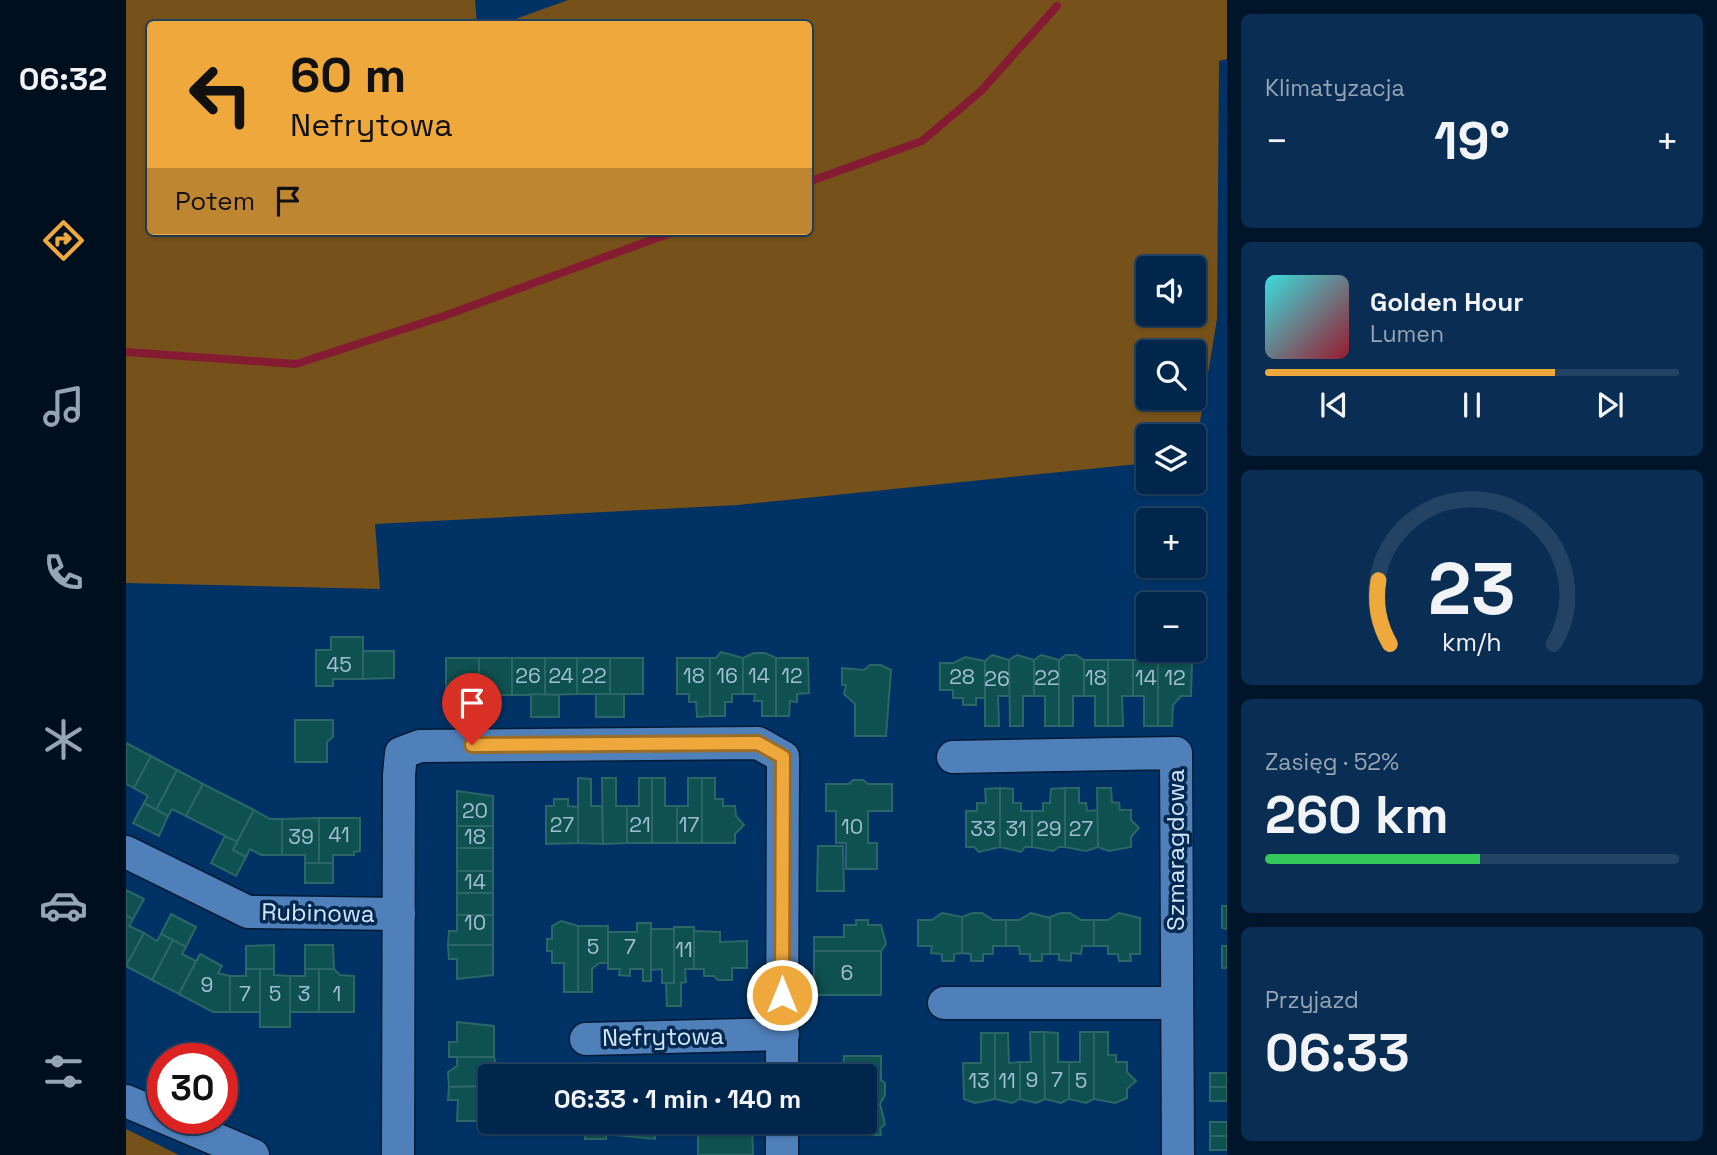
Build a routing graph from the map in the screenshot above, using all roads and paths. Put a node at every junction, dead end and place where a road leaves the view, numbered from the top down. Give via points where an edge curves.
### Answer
1 (953, 757) dead end
2 (126, 852) edge
3 (399, 914) junction
4 (944, 1003) dead end
5 (1176, 1003) junction
6 (783, 1034) junction
7 (586, 1039) dead end
8 (782, 1064) edge
9 (126, 1101) edge
10 (782, 1134) edge
11 (253, 1155) edge
12 (398, 1155) edge
13 (782, 1155) edge
14 (1178, 1155) edge

1 - 5 street, Szmaragdowa via 1176,753
2 - 3 street, Rubinowa via 248,912
3 - 6 street, Rubinowa via 401,753 420,746 758,743 783,757
3 - 12 street, Rubinowa
4 - 5 street
5 - 14 street, Szmaragdowa
6 - 7 street, Nefrytowa
6 - 8 street
9 - 11 street
10 - 13 street

